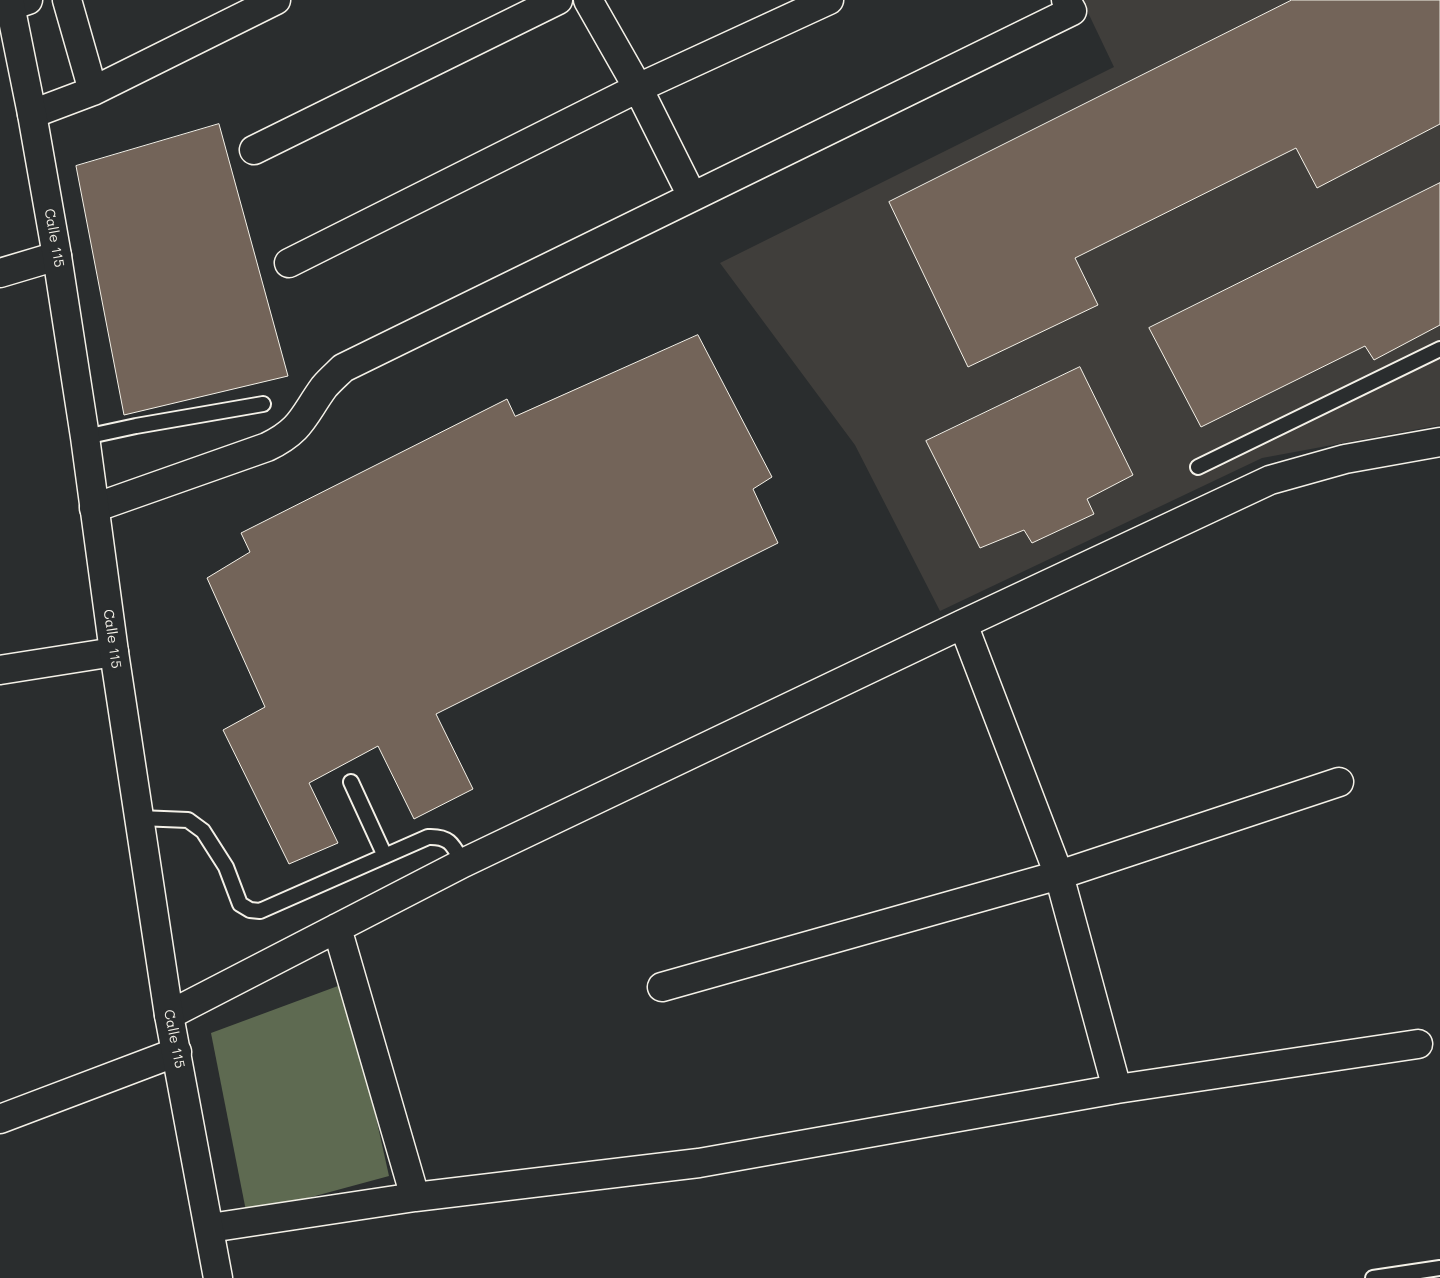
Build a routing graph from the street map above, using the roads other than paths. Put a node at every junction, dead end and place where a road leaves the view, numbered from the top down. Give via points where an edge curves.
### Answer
1 (66, 0) edge
2 (276, 0) edge
3 (558, 0) edge
4 (588, 0) edge
5 (829, 0) edge
6 (1066, 0) edge
7 (16, 2) edge
8 (638, 88) junction
9 (93, 91) junction
10 (32, 114) junction
11 (254, 150) dead end
12 (692, 196) junction
13 (57, 256) junction
14 (288, 263) dead end
15 (0, 273) edge
16 (1440, 349) edge
17 (263, 404) dead end
18 (85, 437) junction
19 (1440, 442) edge
20 (1198, 467) dead end
21 (94, 508) junction
22 (963, 624) junction
23 (114, 652) junction
24 (0, 670) edge
25 (350, 782) dead end
26 (1339, 782) dead end
27 (139, 818) junction
28 (385, 856) junction
29 (463, 863) junction
30 (1059, 875) junction
31 (337, 928) junction
32 (662, 987) dead end
33 (170, 1015) junction
34 (1418, 1044) dead end
35 (177, 1052) junction
36 (1117, 1089) junction
37 (0, 1119) edge
38 (415, 1197) junction
39 (210, 1228) junction
40 (1440, 1268) edge
41 (218, 1278) edge
42 (1373, 1278) edge

1 - 9 street
2 - 9 street
3 - 11 street
4 - 8 street
5 - 8 street
6 - 12 street via 1072,11
7 - 10 street, Calle 115
8 - 12 street
8 - 14 street
9 - 10 street
10 - 13 street, Calle 115
12 - 21 street via 343,368 325,386 297,428 284,439
13 - 15 street
13 - 18 street, Calle 115
16 - 20 lane
17 - 18 lane
18 - 21 street, Calle 115
19 - 22 street via 1345,459 1270,480
21 - 23 street, Calle 115
22 - 29 street
22 - 30 street
23 - 24 street
23 - 27 street, Calle 115
25 - 28 lane
26 - 30 street
27 - 28 lane via 188,820 203,831 226,867 240,904 250,910 260,911
27 - 33 street, Calle 115
28 - 29 lane via 428,837 440,836 452,843
29 - 31 street
30 - 32 street
30 - 36 street
31 - 33 street
31 - 38 street
33 - 35 street, Calle 115
34 - 36 street
35 - 37 street
35 - 39 street, Calle 115
36 - 38 street via 699,1163
38 - 39 street
39 - 41 street, Calle 115
40 - 42 lane

